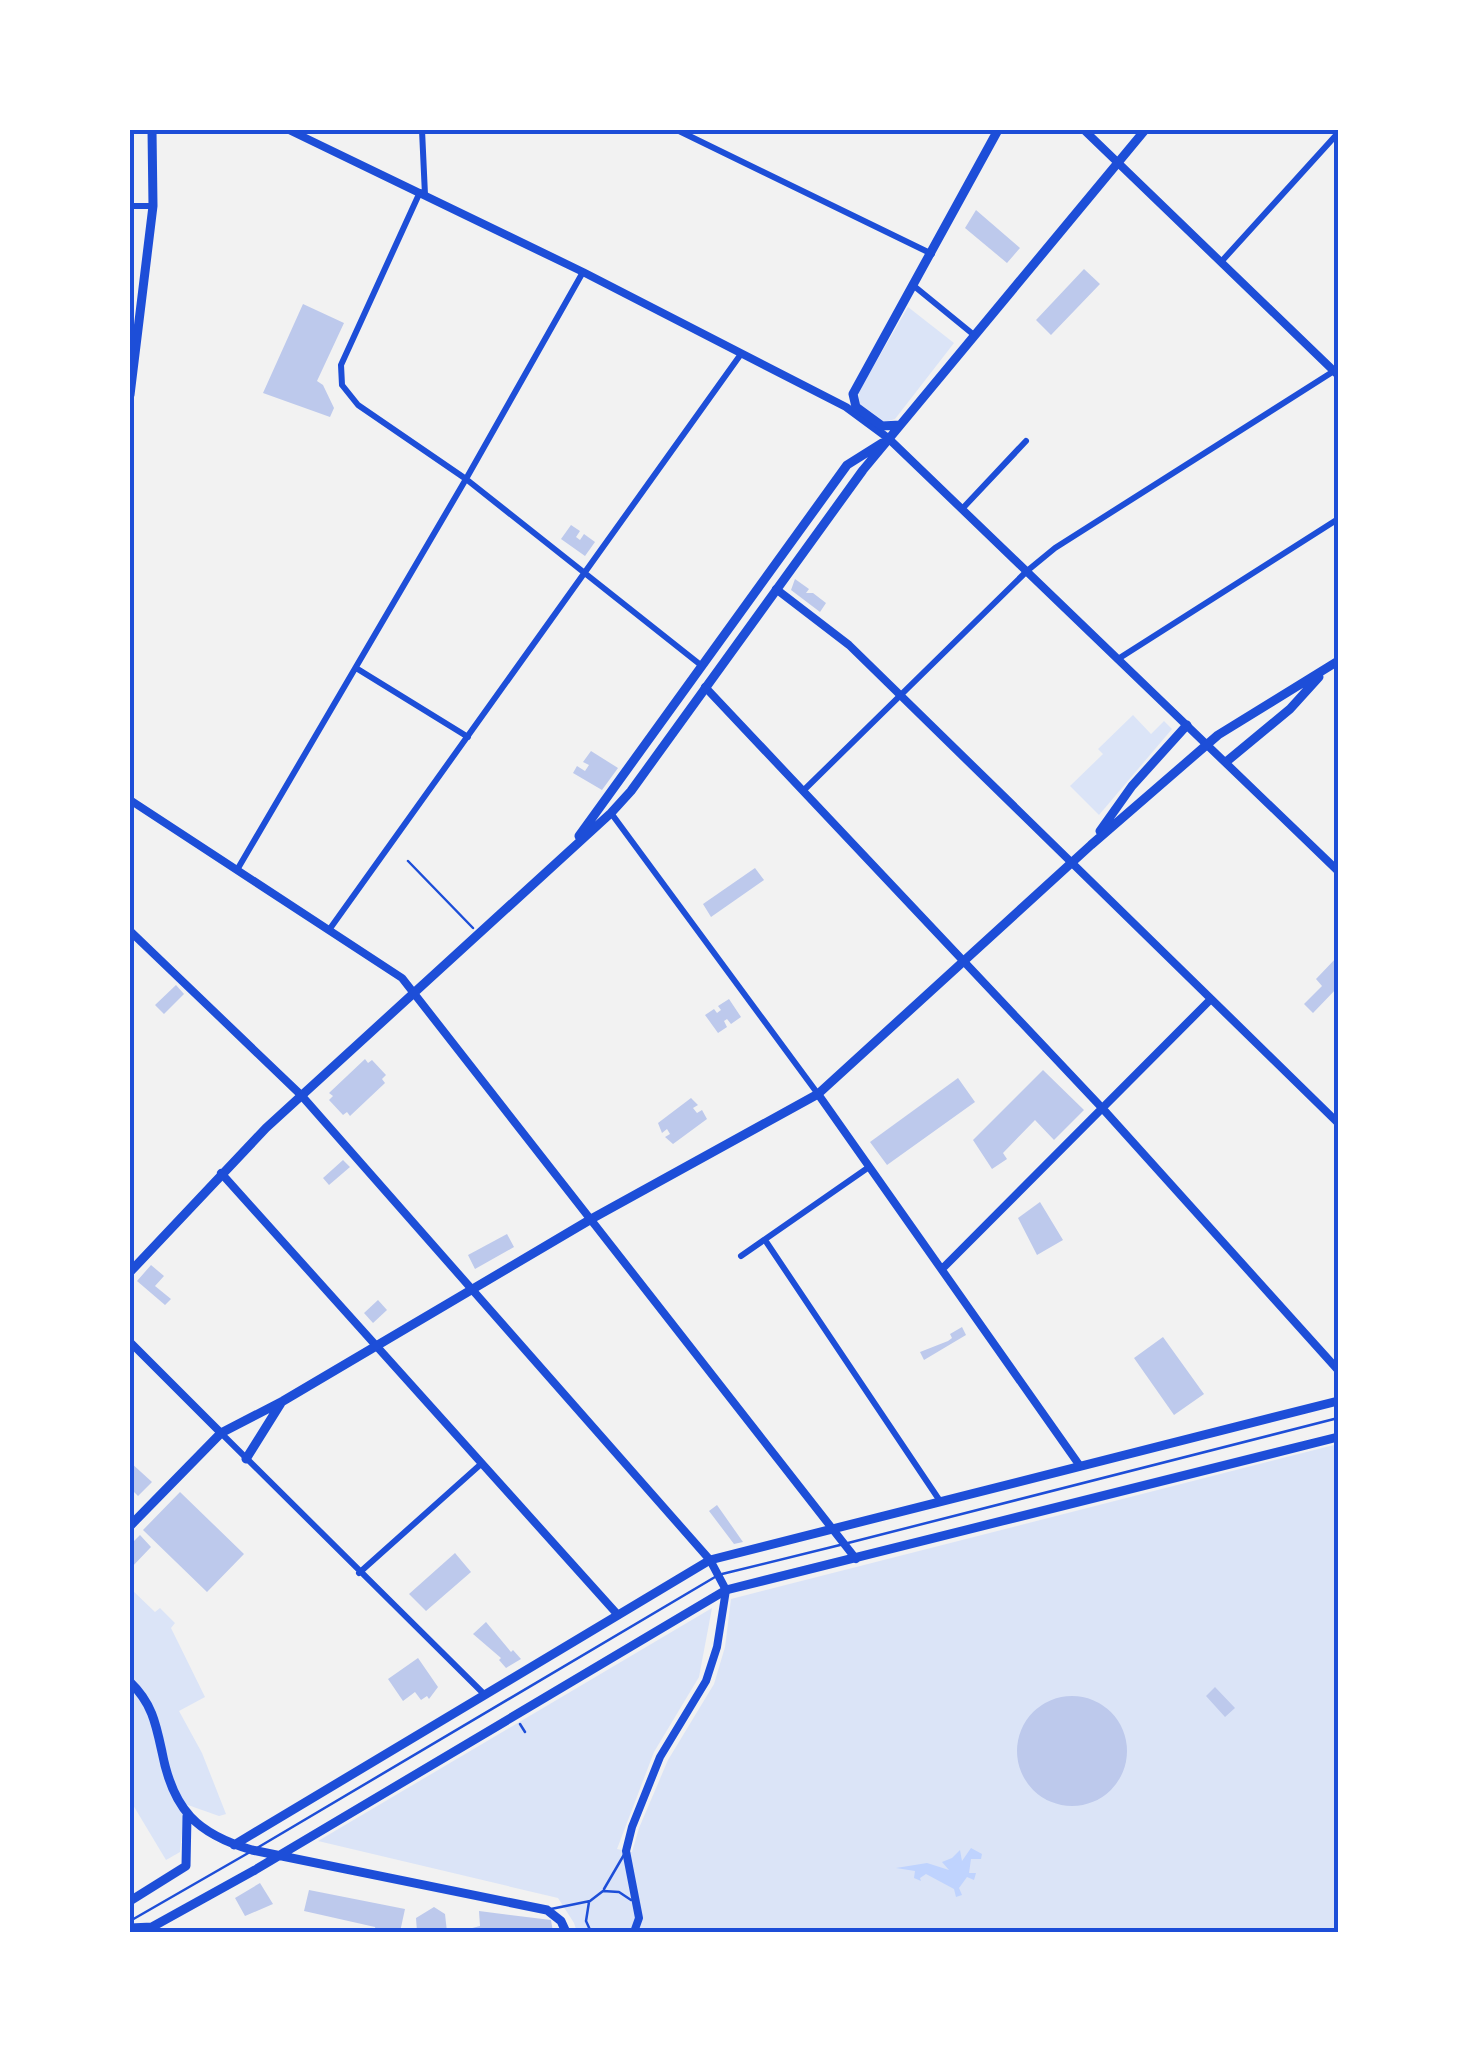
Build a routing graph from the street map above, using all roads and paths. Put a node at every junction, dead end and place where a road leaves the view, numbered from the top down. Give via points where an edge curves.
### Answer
1 (152, 130) edge
2 (422, 130) edge
3 (677, 130) edge
4 (998, 130) edge
5 (1084, 130) edge
6 (1144, 130) edge
7 (292, 131) edge
8 (1338, 133) edge
9 (1118, 161) junction
10 (420, 192) junction
11 (130, 206) edge
12 (152, 206) junction
13 (932, 254) junction
14 (1222, 262) junction
15 (583, 272) junction
16 (914, 286) junction
17 (974, 334) junction
18 (741, 354) junction
19 (1337, 371) edge
20 (853, 394) junction
21 (130, 395) edge
22 (846, 406) junction
23 (900, 425) junction
24 (888, 438) junction
25 (1026, 440) dead end
26 (466, 478) junction
27 (962, 509) junction
28 (1338, 519) edge
29 (1026, 571) junction
30 (586, 574) junction
31 (776, 589) junction
32 (1118, 659) junction
33 (1338, 661) edge
34 (702, 666) junction
35 (1328, 667) junction
36 (356, 668) junction
37 (706, 687) junction
38 (900, 694) junction
39 (1190, 728) junction
40 (468, 737) junction
41 (1224, 760) junction
42 (804, 790) junction
43 (130, 800) edge
44 (611, 813) junction
45 (1091, 844) junction
46 (567, 852) junction
47 (408, 861) dead end
48 (1071, 862) junction
49 (1336, 865) edge
50 (237, 870) junction
51 (329, 930) junction
52 (130, 931) edge
53 (479, 934) junction
54 (964, 960) junction
55 (415, 992) junction
56 (1212, 999) junction
57 (818, 1094) junction
58 (302, 1095) junction
59 (1103, 1108) junction
60 (1338, 1123) edge
61 (870, 1168) junction
62 (220, 1173) junction
63 (593, 1218) junction
64 (764, 1240) junction
65 (741, 1256) dead end
66 (942, 1270) junction
67 (130, 1272) edge
68 (473, 1290) junction
69 (130, 1342) edge
70 (375, 1345) junction
71 (1338, 1370) edge
72 (282, 1401) junction
73 (1338, 1401) edge
74 (1338, 1418) edge
75 (221, 1433) junction
76 (1338, 1436) edge
77 (246, 1459) junction
78 (481, 1464) junction
79 (1080, 1466) junction
80 (940, 1501) junction
81 (130, 1526) edge
82 (832, 1528) junction
83 (844, 1544) junction
84 (856, 1559) junction
85 (710, 1560) junction
86 (360, 1573) junction
87 (719, 1575) junction
88 (726, 1590) junction
89 (618, 1616) junction
90 (130, 1682) edge
91 (484, 1694) junction
92 (187, 1815) junction
93 (303, 1840) junction
94 (234, 1845) junction
95 (252, 1850) junction
96 (626, 1851) junction
97 (280, 1855) junction
98 (323, 1863) junction
99 (603, 1891) junction
100 (130, 1901) edge
101 (590, 1901) junction
102 (637, 1909) junction
103 (546, 1910) junction
104 (130, 1925) edge
105 (566, 1932) edge
106 (591, 1932) edge
107 (634, 1932) edge

1 - 12 main road
2 - 10 street
3 - 13 street
4 - 13 main road
5 - 9 street
6 - 9 main road
7 - 10 street
8 - 14 street
9 - 14 street
9 - 17 main road
10 - 15 street
10 - 26 street via 341,364 342,385 358,405
11 - 12 street
12 - 21 main road
13 - 16 main road
14 - 19 street
15 - 18 street
15 - 26 street
16 - 17 street
16 - 20 main road
17 - 23 main road
18 - 22 street
18 - 30 street
19 - 29 street
20 - 22 street
20 - 23 main road via 856,407 882,426
22 - 24 street
23 - 24 main road
24 - 27 street
24 - 31 main road
24 - 34 main road via 847,465
25 - 27 street
26 - 30 street
26 - 36 street
27 - 29 street
28 - 32 street
29 - 32 street
29 - 38 street
30 - 34 street
30 - 40 street
31 - 37 main road
31 - 38 street via 849,644
32 - 39 street
33 - 35 main road
34 - 46 main road
35 - 41 main road via 1290,709
35 - 45 main road via 1218,735
36 - 40 street
36 - 50 street
37 - 42 street
37 - 44 main road
38 - 42 street
38 - 48 street
39 - 41 street
39 - 45 main road via 1132,786
40 - 51 street
41 - 49 street
42 - 54 street
43 - 50 street
44 - 46 main road
44 - 57 street
45 - 48 main road
46 - 53 main road
47 - 53 path
48 - 54 main road
48 - 56 street
50 - 51 street
51 - 55 street
52 - 58 street
53 - 55 main road
54 - 57 main road
54 - 59 street
55 - 58 main road
55 - 63 street
56 - 59 street
56 - 60 street
57 - 61 street
57 - 63 main road
58 - 62 main road
58 - 68 street
59 - 66 street
59 - 71 street
61 - 64 street
61 - 66 street
62 - 67 main road
62 - 70 street
63 - 68 main road
63 - 82 street
64 - 65 street
64 - 80 street
66 - 79 street
68 - 70 main road
68 - 85 street
69 - 75 street
70 - 72 main road
70 - 78 street
72 - 75 main road
72 - 77 main road
73 - 79 main road
74 - 83 lane
75 - 77 street
75 - 81 main road
76 - 84 main road
77 - 86 street
78 - 86 street
78 - 89 street
79 - 80 main road
80 - 82 main road
82 - 83 street
82 - 85 main road
83 - 84 street
83 - 87 lane
84 - 88 main road
85 - 87 street
85 - 89 main road
86 - 91 street
87 - 88 street
87 - 95 lane
88 - 93 main road
88 - 96 street via 706,1681 660,1756
89 - 91 main road
90 - 92 main road via 154,1714 164,1764
91 - 94 main road
92 - 94 main road
92 - 100 main road via 186,1866
93 - 97 main road
93 - 98 main road
94 - 95 main road
95 - 97 main road
95 - 104 lane
96 - 99 lane
96 - 102 street
97 - 98 main road
97 - 104 main road via 152,1927
98 - 103 main road
99 - 101 lane
99 - 102 lane via 627,1896
101 - 103 lane
101 - 106 lane
102 - 107 street
103 - 105 main road

